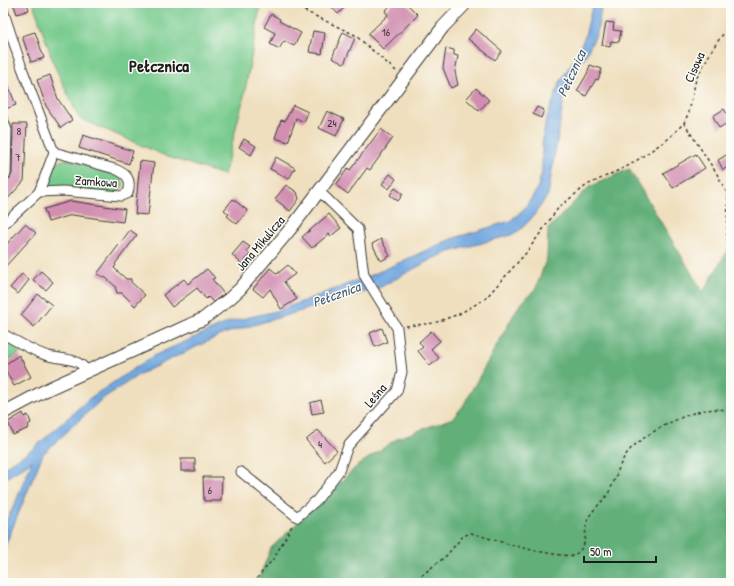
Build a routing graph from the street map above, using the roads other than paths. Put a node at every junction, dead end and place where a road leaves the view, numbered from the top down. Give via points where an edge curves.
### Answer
1 (466, 3) edge
2 (3, 10) edge
3 (3, 119) edge
4 (54, 152) junction
5 (3, 176) edge
6 (38, 192) junction
7 (320, 192) junction
8 (3, 225) edge
9 (3, 334) edge
10 (87, 371) junction
11 (3, 413) edge
12 (241, 472) dead end

1 - 7 street, Jana Mikulicza via 443,27
2 - 4 street via 24,75
3 - 5 street via 7,130 6,174
4 - 6 street
4 - 6 street, Zamkowa via 124,173 129,177 128,192 121,196 113,196 63,191
6 - 8 street
7 - 10 street, Jana Mikulicza via 240,289 216,310 203,319
7 - 12 street, Leśna via 358,229 364,275 396,328 402,372 397,391 348,446 339,470 317,500 297,517
9 - 10 street via 46,355 74,360 82,364
10 - 11 street, Jana Mikulicza

